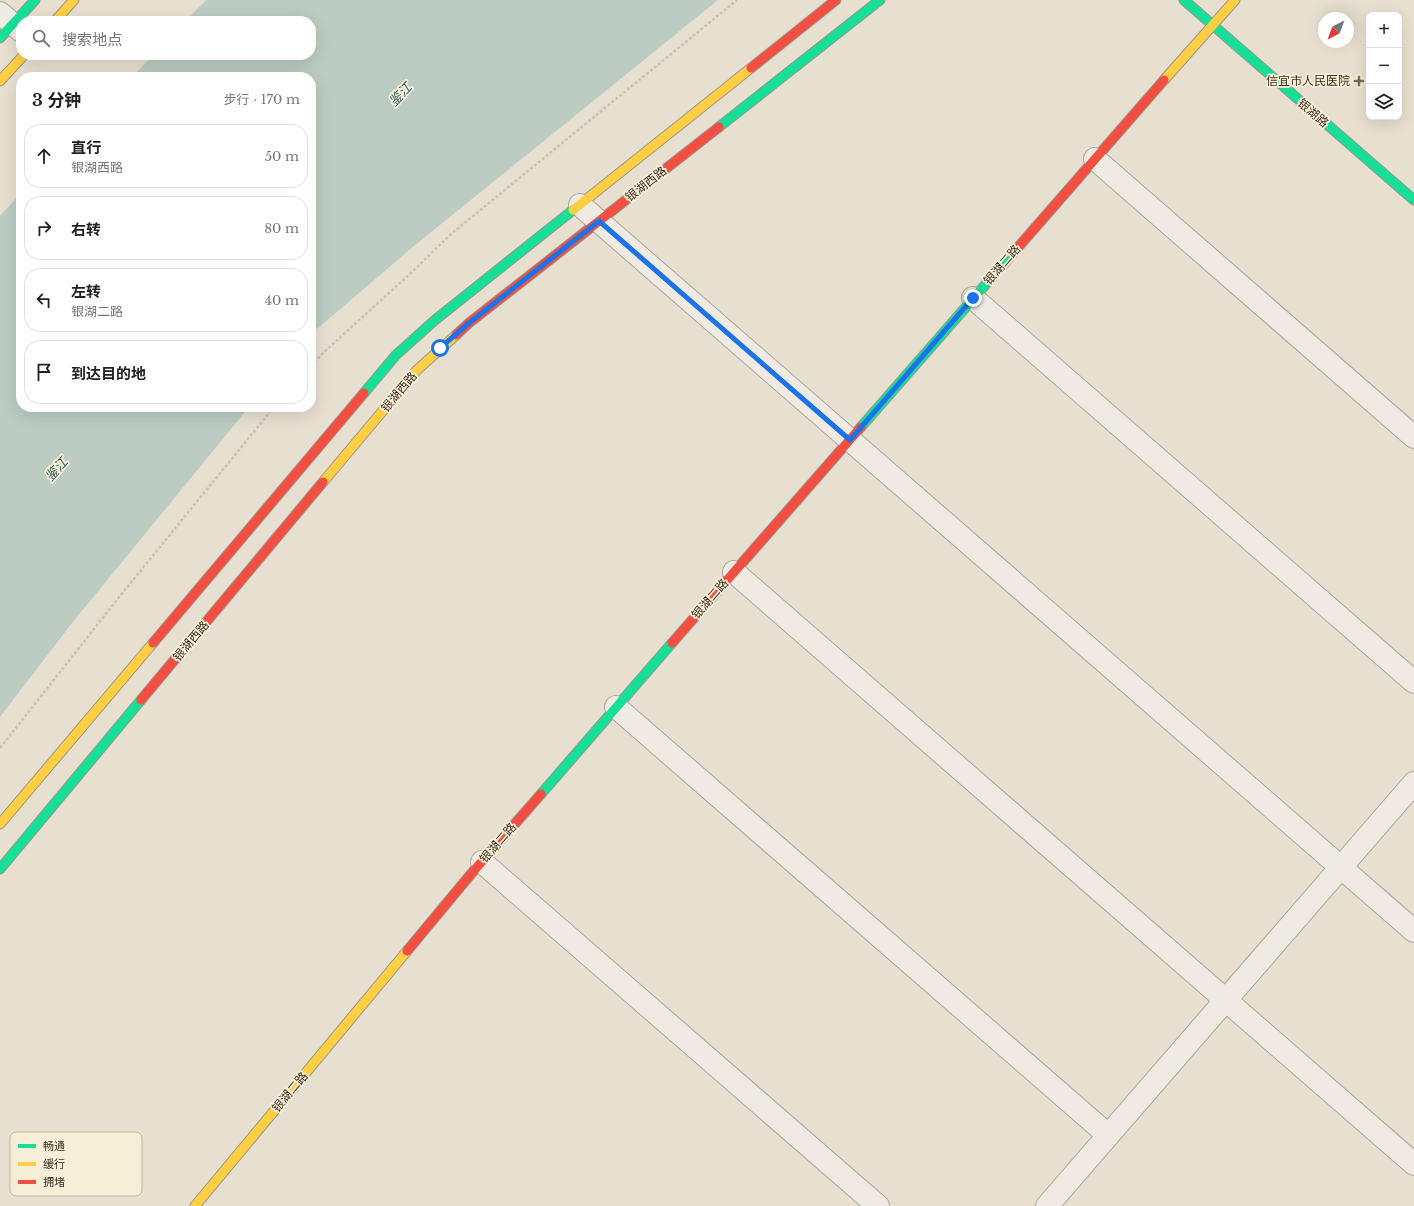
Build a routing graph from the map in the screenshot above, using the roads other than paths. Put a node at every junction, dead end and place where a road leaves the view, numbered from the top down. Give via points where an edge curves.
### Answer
1 (35, 0) edge
2 (74, 0) edge
3 (836, 0) edge
4 (880, 0) edge
5 (1184, 0) edge
6 (1235, 0) edge
7 (20, 16) edge
8 (60, 16) edge
9 (16, 20) edge
10 (1212, 25) junction
11 (9, 27) edge
12 (19, 60) edge
13 (0, 80) edge
14 (1094, 159) junction
15 (1414, 200) edge
16 (580, 205) junction
17 (599, 221) junction
18 (973, 298) junction
19 (1414, 437) edge
20 (850, 440) junction
21 (734, 572) junction
22 (1414, 682) edge
23 (616, 707) junction
24 (1414, 783) edge
25 (0, 824) edge
26 (482, 862) junction
27 (1341, 867) junction
28 (0, 869) edge
29 (1414, 930) edge
30 (1226, 1000) junction
31 (1108, 1135) junction
32 (1414, 1164) edge
33 (195, 1206) edge
34 (878, 1206) edge
35 (1047, 1206) edge

1 - 7 main road
2 - 8 main road
3 - 16 main road, 银湖西路
4 - 17 main road, 银湖西路
5 - 10 main road, 银湖路
6 - 10 main road, 银湖二路
9 - 11 main road
10 - 14 main road, 银湖二路
10 - 15 main road, 银湖路
12 - 13 main road
14 - 18 main road, 银湖二路
14 - 19 street
16 - 17 street
16 - 25 main road, 银湖西路 via 435,320 396,355
17 - 20 street
17 - 28 main road, 银湖西路 via 469,323 417,370
18 - 20 main road, 银湖二路
18 - 22 street
20 - 21 main road, 银湖二路
20 - 27 street
21 - 23 main road, 银湖二路
21 - 30 street
23 - 26 main road, 银湖二路
23 - 31 street
24 - 27 street
26 - 33 main road, 银湖二路
26 - 34 street
27 - 29 street
27 - 30 street
30 - 31 street
30 - 32 street
31 - 35 street

